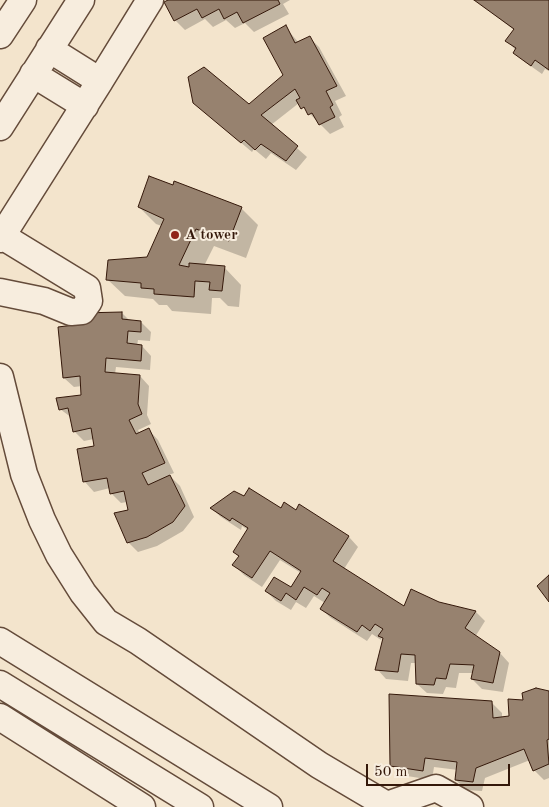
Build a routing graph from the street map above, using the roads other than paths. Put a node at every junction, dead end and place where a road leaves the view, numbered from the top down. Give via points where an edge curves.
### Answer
1 (23, 0) edge
2 (81, 0) edge
3 (150, 0) edge
4 (0, 35) edge
5 (49, 49) junction
6 (33, 74) junction
7 (100, 81) junction
8 (85, 106) junction
9 (0, 127) edge
10 (1, 238) edge
11 (0, 292) edge
12 (0, 377) edge
13 (0, 641) edge
14 (0, 684) edge
15 (0, 717) edge
16 (389, 806) edge
17 (142, 807) edge
18 (200, 807) edge
19 (269, 807) edge
20 (470, 807) edge

1 - 4 street
2 - 5 street
3 - 7 street
5 - 6 street
5 - 7 street
6 - 8 street
6 - 9 street
7 - 8 street
8 - 10 street
10 - 11 street via 87,288 88,301 82,311 70,312 44,301
12 - 16 street via 24,474 42,520 64,563 106,622 319,764
13 - 19 street
14 - 18 street
15 - 17 street
16 - 20 street via 436,788

